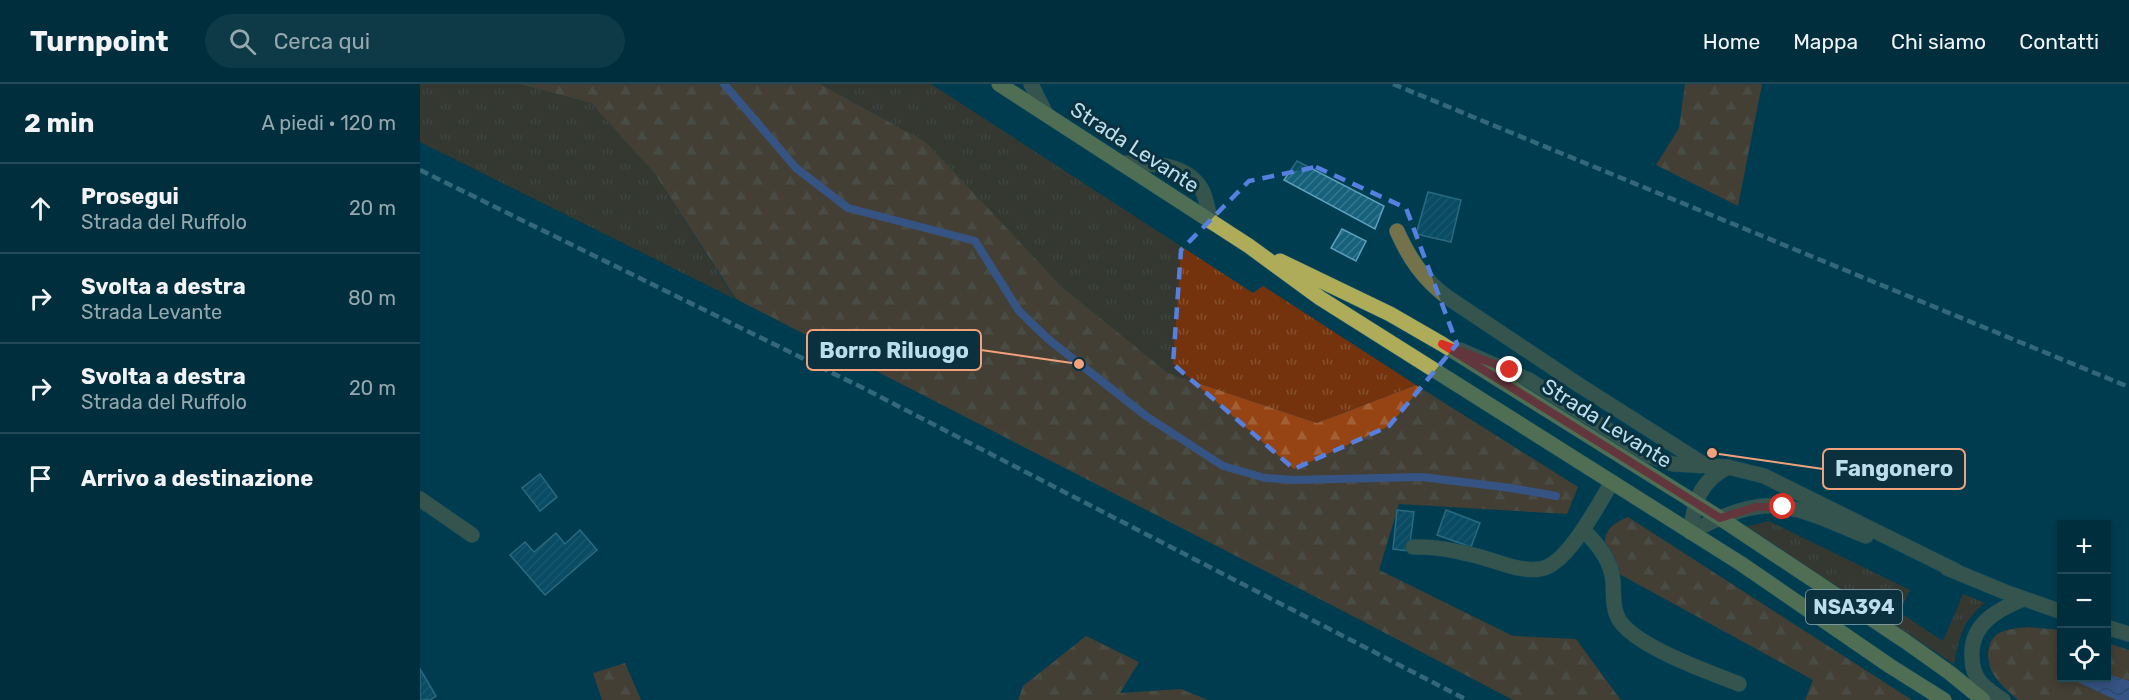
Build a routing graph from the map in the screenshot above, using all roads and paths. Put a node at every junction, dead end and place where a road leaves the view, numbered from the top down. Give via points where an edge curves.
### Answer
1 (999, 84) edge
2 (1031, 84) edge
3 (1046, 114) junction
4 (1120, 163) junction
5 (1211, 222) junction
6 (1397, 231) dead end
7 (1249, 246) junction
8 (1442, 344) junction
9 (1707, 466) junction
10 (1728, 467) junction
11 (1612, 482) junction
12 (420, 499) edge
13 (1695, 503) junction
14 (1720, 518) junction
15 (1583, 530) junction
16 (1690, 532) junction
17 (472, 535) dead end
18 (1413, 548) dead end
19 (1956, 571) junction
20 (2023, 599) junction
21 (2057, 611) edge
22 (2109, 628) edge
23 (2129, 634) edge
24 (1739, 684) dead end
25 (1944, 700) edge
26 (1983, 700) edge
27 (2003, 700) edge

1 - 3 main road, Strada Levante
2 - 3 street
3 - 4 main road, Strada Levante
4 - 5 main road, Strada Levante
4 - 5 street via 1162,165 1186,174 1203,190
5 - 7 main road, Strada Levante
6 - 9 street via 1415,266 1447,297
7 - 8 main road, Strada Levante
7 - 11 main road, Strada Levante via 1329,304
8 - 9 street via 1529,380 1650,456 1673,464
8 - 13 main road, Strada Levante
9 - 10 street
10 - 13 street via 1709,481
10 - 19 street via 1764,476
11 - 15 street
11 - 16 main road, Strada Levante
12 - 17 street
13 - 14 main road, Strada Levante
13 - 16 street
14 - 16 street
14 - 19 street via 1763,506 1796,510
14 - 26 main road, NSA394 via 1905,641
15 - 18 street via 1553,564 1537,570 1451,549
15 - 24 street via 1606,558 1615,610 1626,627 1680,660
16 - 25 main road, NSA394
19 - 20 street
20 - 21 street
20 - 27 street via 1997,611 1983,623 1972,650 1979,681
22 - 23 street

